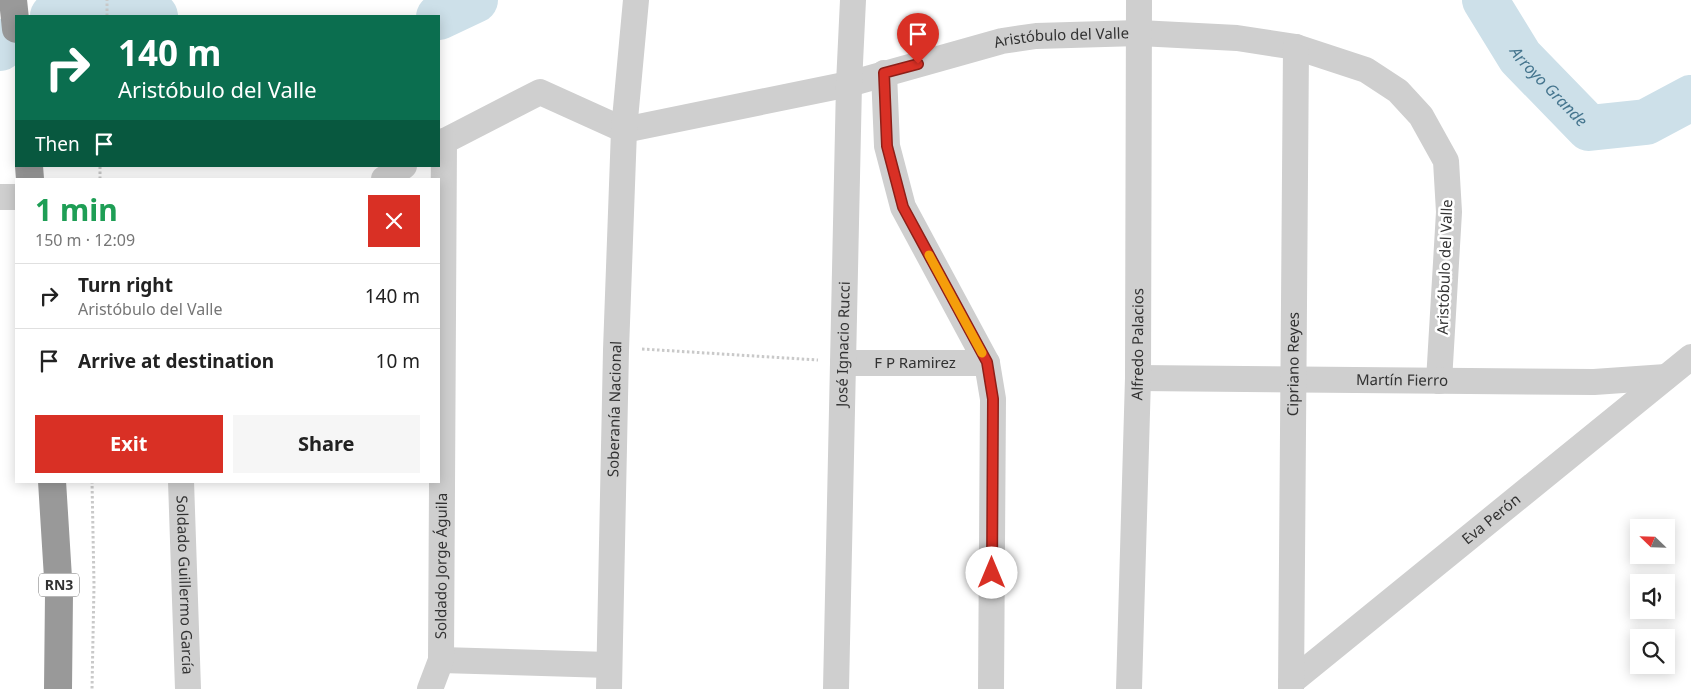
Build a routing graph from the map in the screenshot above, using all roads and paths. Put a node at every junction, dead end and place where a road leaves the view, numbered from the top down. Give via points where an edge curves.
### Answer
1 (14, 0) edge
2 (107, 0) edge
3 (636, 0) edge
4 (853, 0) edge
5 (1139, 0) edge
6 (15, 15) edge
7 (107, 15) edge
8 (1139, 33) junction
9 (1296, 47) junction
10 (884, 73) junction
11 (849, 84) junction
12 (624, 130) junction
13 (441, 143) edge
14 (402, 167) edge
15 (386, 178) edge
16 (0, 197) edge
17 (15, 197) edge
18 (616, 350) junction
19 (1691, 357) edge
20 (987, 362) junction
21 (843, 363) junction
22 (1666, 377) junction
23 (1138, 378) junction
24 (1294, 380) junction
25 (1439, 381) junction
26 (52, 483) edge
27 (92, 483) edge
28 (181, 483) edge
29 (441, 660) junction
30 (609, 677) edge
31 (1291, 685) edge
32 (58, 689) edge
33 (92, 689) edge
34 (188, 689) edge
35 (430, 689) edge
36 (836, 689) edge
37 (991, 689) edge
38 (1129, 689) edge

1 - 6 highway
2 - 7 path
3 - 12 street, Soberanía Nacional
4 - 11 street, José Ignacio Rucci
5 - 8 street, Alfredo Palacios
8 - 9 street, Aristóbulo del Valle via 1237,38
8 - 10 street, Aristóbulo del Valle via 1036,36 1010,40
8 - 23 street, Alfredo Palacios
9 - 24 street, Cipriano Reyes
9 - 25 street, Aristóbulo del Valle via 1366,70 1398,91 1420,116 1446,161 1450,212
10 - 11 street, Aristóbulo del Valle
10 - 20 street via 887,146 903,207
11 - 12 street, Aristóbulo del Valle
11 - 21 street, José Ignacio Rucci
12 - 13 street via 540,92
12 - 18 street, Soberanía Nacional
13 - 29 street, Soldado Jorge Águila
14 - 15 street
16 - 17 street
18 - 21 path via 643,349
18 - 30 street, Soberanía Nacional
19 - 22 street, Eva Perón
20 - 21 street, F P Ramirez
20 - 37 street via 993,399
21 - 36 street, José Ignacio Rucci
22 - 25 street, Martín Fierro via 1594,382
22 - 31 street, Eva Perón
23 - 24 street, Martín Fierro
23 - 38 street, Alfredo Palacios
24 - 25 street, Martín Fierro
24 - 31 street, Cipriano Reyes
26 - 32 highway, RN3 via 59,594
27 - 33 path
28 - 34 street, Soldado Guillermo García
29 - 30 street
29 - 35 street, Soldado Jorge Águila

